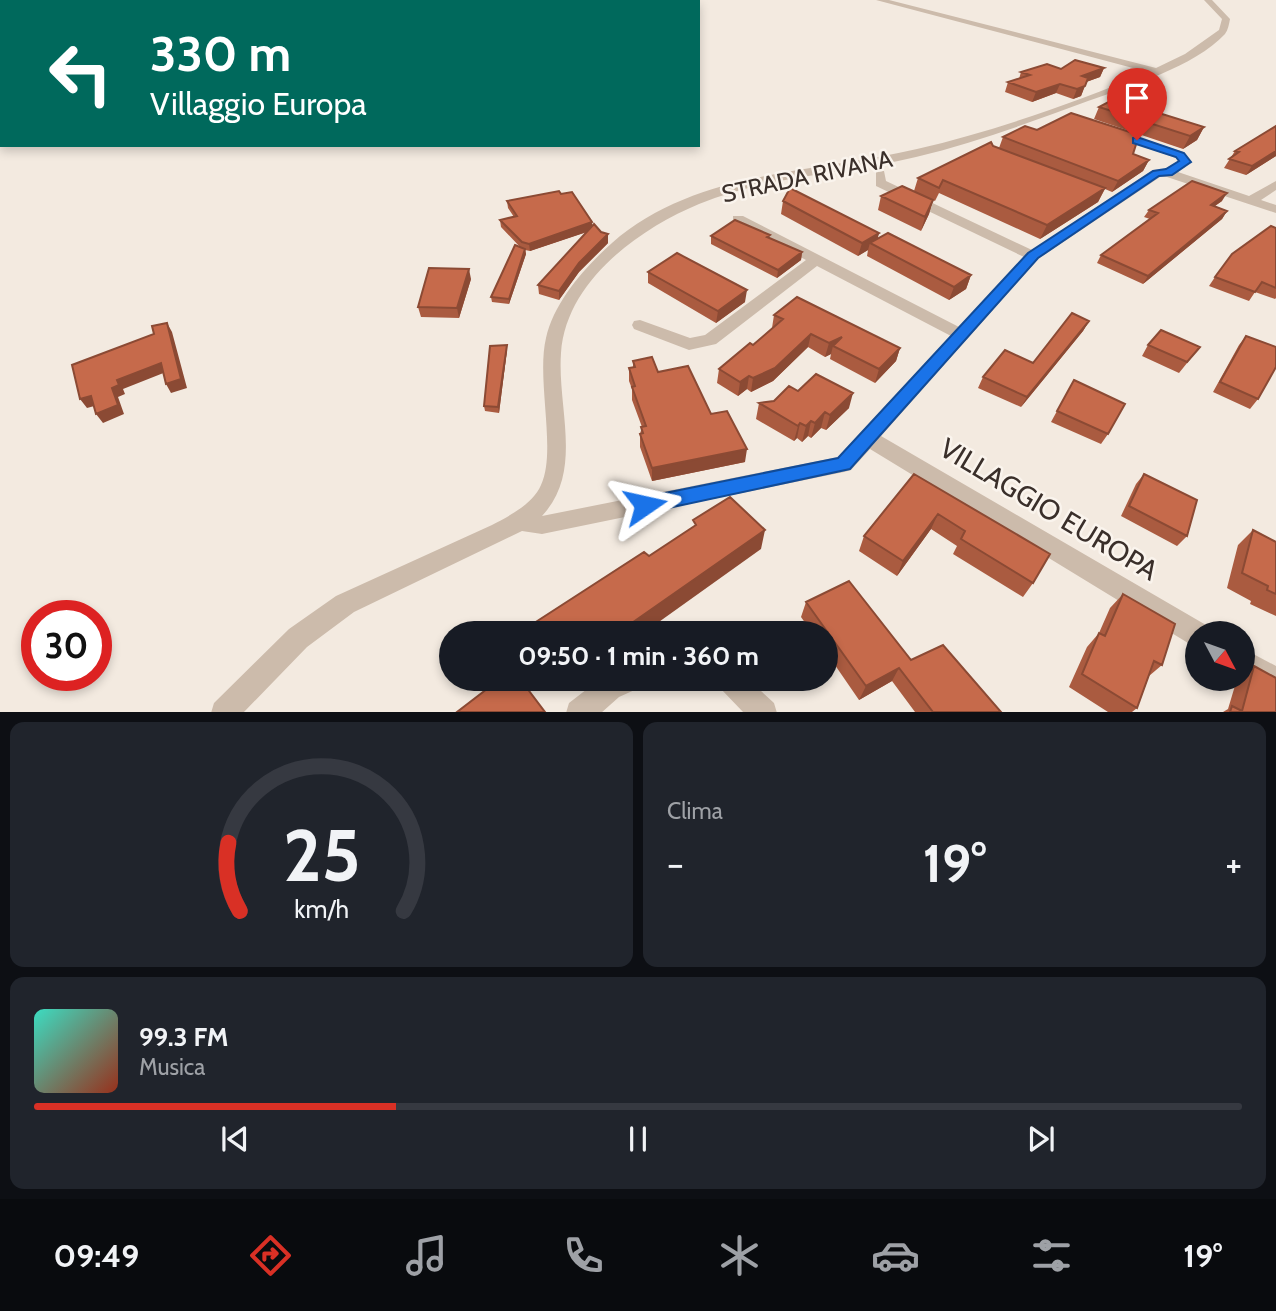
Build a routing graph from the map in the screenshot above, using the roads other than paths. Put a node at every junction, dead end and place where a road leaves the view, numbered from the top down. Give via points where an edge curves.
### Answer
1 (880, 0) edge
2 (1208, 0) edge
3 (1157, 71) junction
4 (1096, 127) edge
5 (1168, 173) junction
6 (880, 174) dead end
7 (1276, 185) edge
8 (1251, 201) junction
9 (1276, 209) edge
10 (738, 219) edge
11 (1033, 256) junction
12 (816, 260) junction
13 (640, 325) dead end
14 (962, 335) junction
15 (868, 438) junction
16 (519, 522) junction
17 (1185, 627) edge
18 (1255, 669) edge
19 (1276, 681) edge
20 (606, 691) edge
21 (742, 691) edge
22 (224, 712) edge
23 (579, 712) edge
24 (764, 712) edge

1 - 3 street
2 - 3 street, STRADA RIVANA via 1226,19 1223,31 1191,55
3 - 16 street, STRADA RIVANA via 961,141 914,154 776,178 699,200 632,234 593,271 561,319 552,349 555,471 545,498
4 - 5 street via 1180,155 1185,162
5 - 8 street
5 - 11 street via 1157,173 1110,198
6 - 11 street via 880,183
7 - 8 street
8 - 9 street
10 - 12 street
11 - 14 street
12 - 13 street via 710,340 689,344
12 - 14 street
14 - 15 street
15 - 16 street via 835,467 542,525
15 - 17 street, VILLAGGIO EUROPA
16 - 22 street, STRADA RIVANA via 320,620
18 - 19 street
20 - 23 street
21 - 24 street

